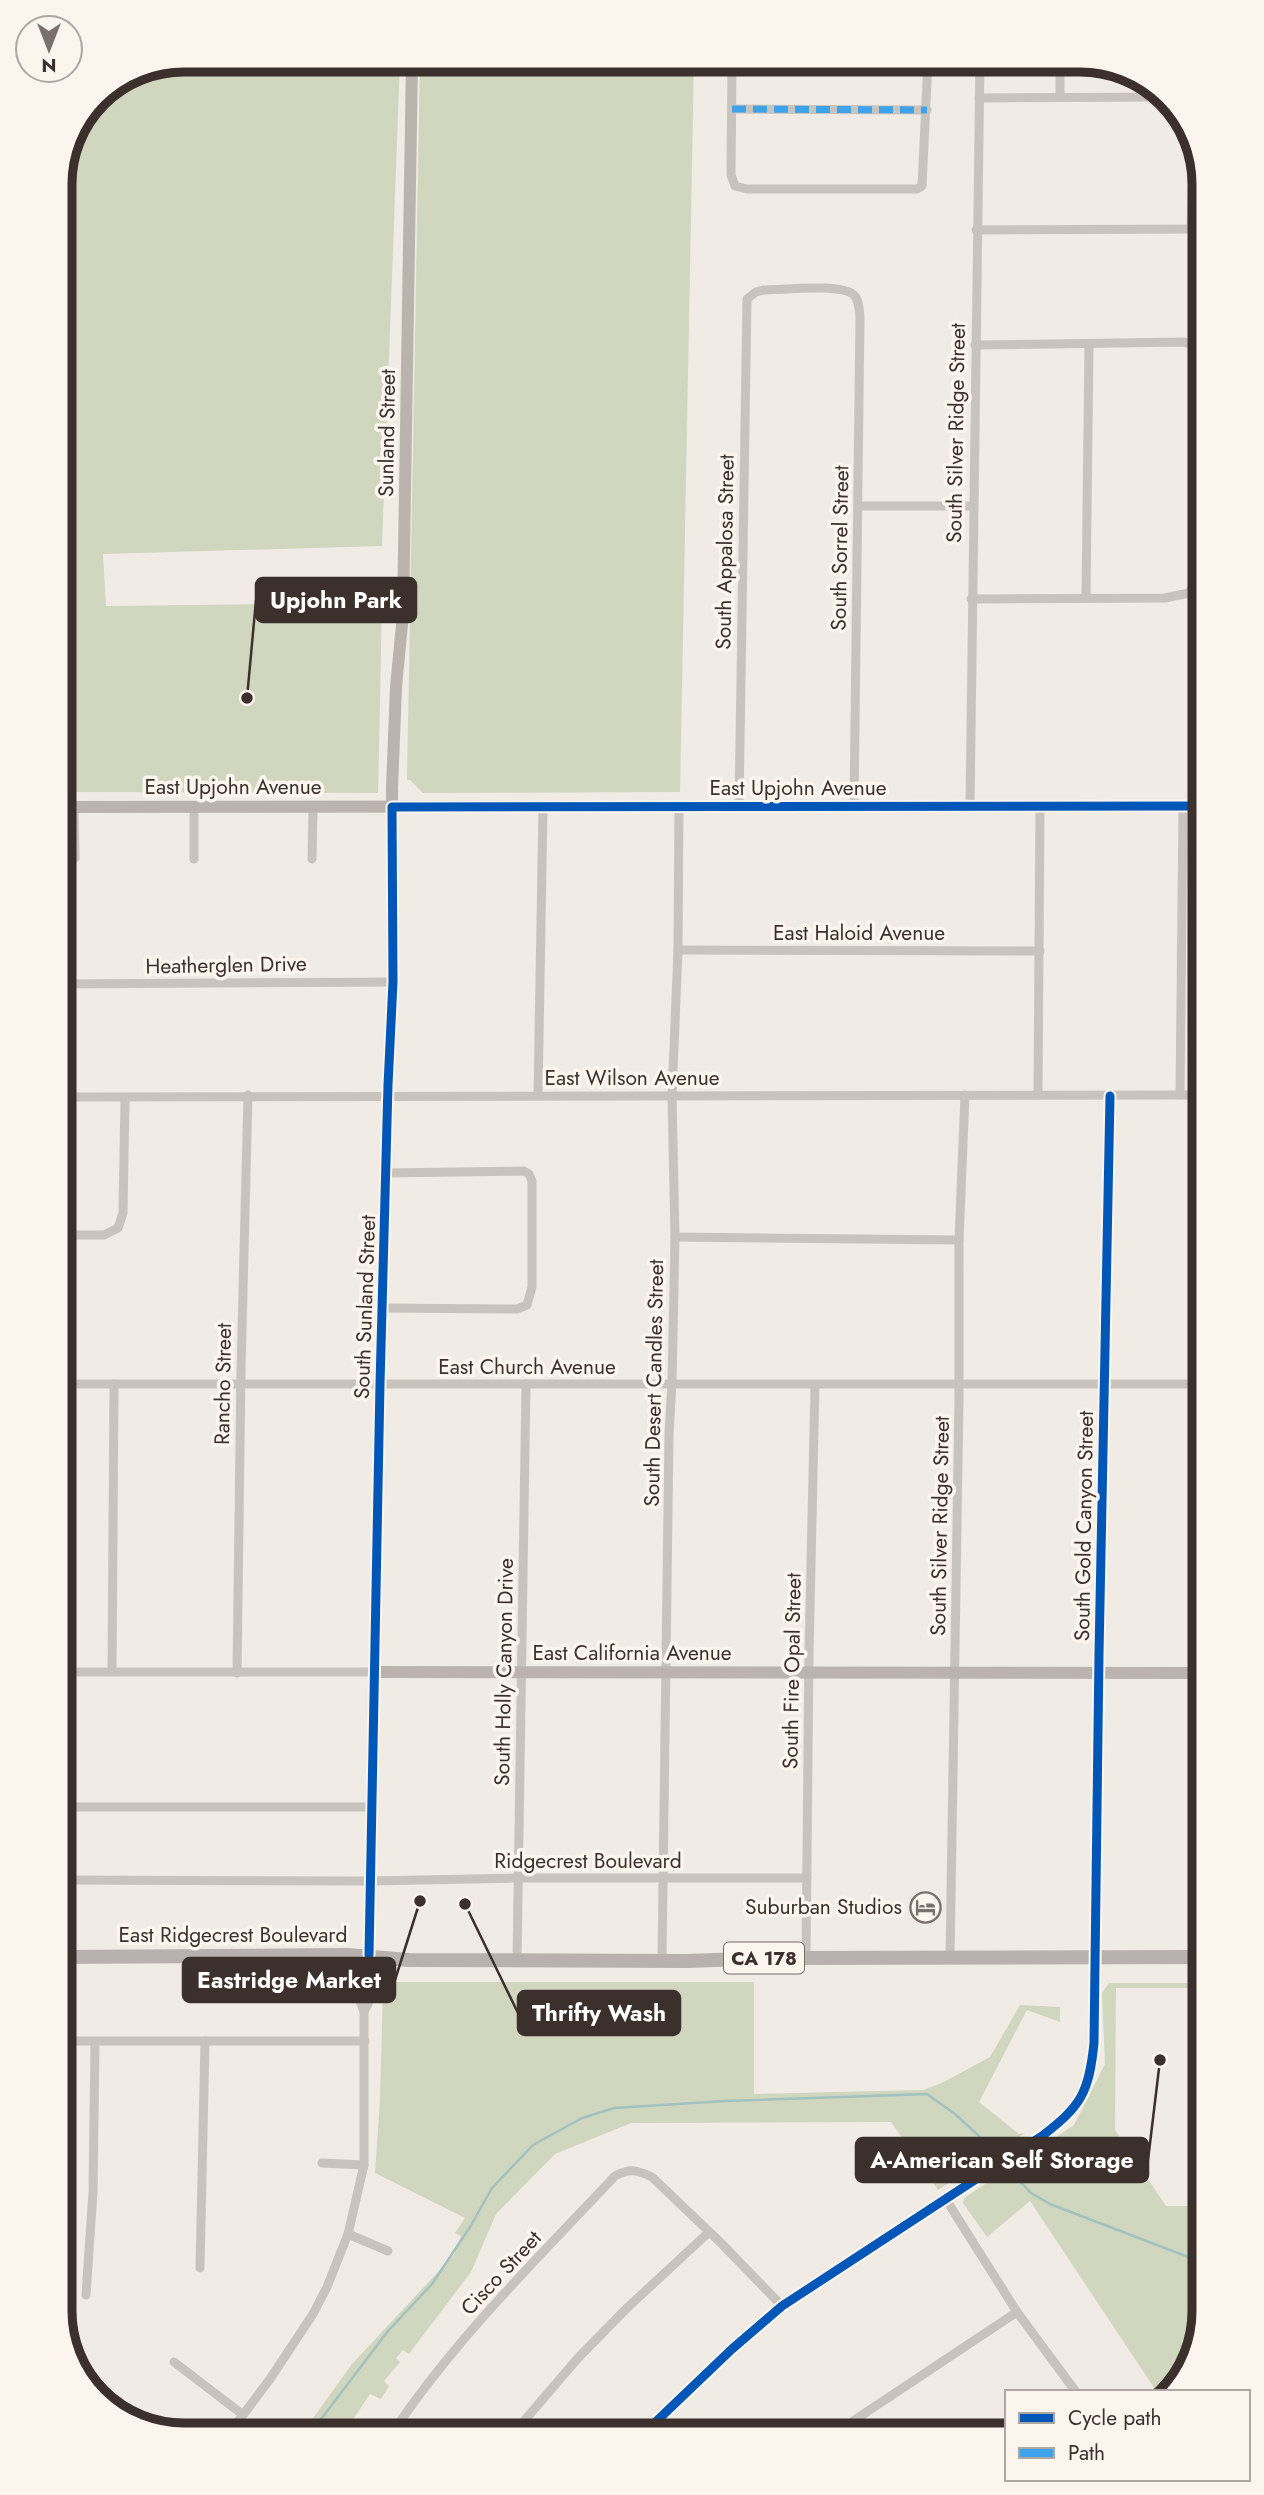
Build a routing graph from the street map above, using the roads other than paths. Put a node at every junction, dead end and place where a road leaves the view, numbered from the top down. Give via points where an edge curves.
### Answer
1 (412, 72) edge
2 (732, 72) edge
3 (928, 72) edge
4 (980, 72) edge
5 (1060, 72) edge
6 (1060, 97) junction
7 (1150, 97) edge
8 (979, 98) junction
9 (732, 109) junction
10 (927, 110) junction
11 (1192, 198) edge
12 (1191, 229) joint
13 (976, 230) junction
14 (747, 299) joint
15 (1089, 344) junction
16 (975, 345) junction
17 (1192, 345) edge
18 (859, 506) junction
19 (973, 506) junction
20 (1192, 588) edge
21 (1086, 598) junction
22 (971, 599) junction
23 (739, 805) junction
24 (194, 806) junction
25 (679, 806) junction
26 (854, 806) junction
27 (970, 806) junction
28 (1040, 806) junction
29 (1184, 806) junction
30 (1192, 806) edge
31 (74, 807) joint
32 (313, 807) junction
33 (392, 807) junction
34 (543, 808) junction
35 (75, 858) dead end
36 (194, 859) dead end
37 (312, 859) dead end
38 (678, 950) junction
39 (1040, 951) junction
40 (393, 982) junction
41 (72, 984) edge
42 (248, 1095) junction
43 (538, 1095) junction
44 (965, 1095) junction
45 (1038, 1095) junction
46 (1180, 1095) junction
47 (1192, 1095) edge
48 (388, 1096) junction
49 (672, 1096) junction
50 (1110, 1096) junction
51 (72, 1097) edge
52 (125, 1098) junction
53 (386, 1173) junction
54 (72, 1235) edge
55 (675, 1237) junction
56 (959, 1240) junction
57 (383, 1308) junction
58 (241, 1383) junction
59 (72, 1384) edge
60 (114, 1384) junction
61 (380, 1384) junction
62 (526, 1384) junction
63 (672, 1384) junction
64 (959, 1384) junction
65 (1104, 1384) junction
66 (1192, 1384) edge
67 (815, 1385) junction
68 (666, 1671) junction
69 (72, 1672) edge
70 (112, 1672) junction
71 (374, 1672) junction
72 (522, 1672) junction
73 (809, 1672) junction
74 (1192, 1672) edge
75 (237, 1673) junction
76 (1100, 1673) junction
77 (955, 1674) junction
78 (72, 1807) edge
79 (372, 1807) junction
80 (519, 1878) junction
81 (807, 1878) junction
82 (663, 1879) junction
83 (72, 1880) edge
84 (370, 1881) junction
85 (369, 1955) junction
86 (72, 1957) edge
87 (1192, 1957) edge
88 (806, 1958) junction
89 (950, 1958) junction
90 (1095, 1958) junction
91 (517, 1960) junction
92 (662, 1960) junction
93 (72, 2041) edge
94 (205, 2041) junction
95 (365, 2041) junction
96 (95, 2042) junction
97 (322, 2163) dead end
98 (364, 2165) junction
99 (945, 2198) junction
100 (708, 2233) junction
101 (348, 2234) junction
102 (388, 2251) dead end
103 (200, 2268) dead end
104 (86, 2295) dead end
105 (782, 2306) junction
106 (1017, 2312) junction
107 (174, 2362) dead end
108 (1075, 2390) edge
109 (243, 2414) junction
110 (237, 2423) edge
111 (400, 2423) edge
112 (522, 2423) edge
113 (654, 2423) edge
114 (850, 2423) edge

1 - 33 street, Sunland Street via 403,614
2 - 9 street
3 - 10 street
4 - 8 street, South Silver Ridge Street
5 - 6 street
6 - 7 street
6 - 8 street
8 - 13 street, South Silver Ridge Street
9 - 10 street
9 - 10 street via 732,181 747,189 922,186
11 - 12 street
12 - 13 street
13 - 16 street, South Silver Ridge Street
14 - 18 street, South Sorrel Street via 763,290 839,289 857,298
14 - 23 street, South Appalosa Street
15 - 16 street
15 - 17 street
15 - 21 street
16 - 19 street, South Silver Ridge Street
18 - 19 street
18 - 26 street, South Sorrel Street
19 - 22 street, South Silver Ridge Street
20 - 21 street via 1177,597
21 - 22 street
22 - 27 street, South Silver Ridge Street
23 - 25 street, East Upjohn Avenue
23 - 26 street, East Upjohn Avenue
24 - 31 street, East Upjohn Avenue
24 - 32 street, East Upjohn Avenue
24 - 36 street
25 - 34 street, East Upjohn Avenue
25 - 38 street, South Desert Candles Street
26 - 27 street, East Upjohn Avenue
27 - 28 street, East Upjohn Avenue
28 - 29 street, East Upjohn Avenue
28 - 39 street
29 - 30 street, East Upjohn Avenue
29 - 46 street
31 - 35 street
32 - 33 street, East Upjohn Avenue
32 - 37 street
33 - 34 street, East Upjohn Avenue
33 - 40 street, South Sunland Street
34 - 43 street
38 - 39 street, East Haloid Avenue
38 - 49 street, South Desert Candles Street
39 - 45 street
40 - 41 street, Heatherglen Drive
40 - 48 street, South Sunland Street
42 - 48 street, East Wilson Avenue
42 - 52 street, East Wilson Avenue
42 - 58 street, Rancho Street
43 - 48 street, East Wilson Avenue
43 - 49 street, East Wilson Avenue
44 - 45 street, East Wilson Avenue
44 - 49 street, East Wilson Avenue
44 - 56 street, South Silver Ridge Street
45 - 50 street, East Wilson Avenue
46 - 47 street, East Wilson Avenue
46 - 50 street, East Wilson Avenue
48 - 53 street, South Sunland Street
49 - 55 street, South Desert Candles Street
50 - 65 street, South Gold Canyon Street
51 - 52 street, East Wilson Avenue
52 - 54 street via 123,1213 118,1228 104,1235
53 - 57 street, South Sunland Street
53 - 57 street via 524,1171 530,1176 532,1287 527,1305 517,1309
55 - 56 street
55 - 63 street, South Desert Candles Street
56 - 64 street, South Silver Ridge Street
57 - 61 street, South Sunland Street
58 - 60 street, East Church Avenue
58 - 61 street, East Church Avenue
58 - 75 street, Rancho Street
59 - 60 street, East Church Avenue
60 - 70 street
61 - 62 street, East Church Avenue
61 - 71 street, South Sunland Street
62 - 63 street, East Church Avenue
62 - 72 street, South Holly Canyon Drive
63 - 67 street, East Church Avenue
63 - 68 street, South Desert Candles Street
64 - 65 street, East Church Avenue
64 - 67 street, East Church Avenue
64 - 77 street, South Silver Ridge Street
65 - 66 street, East Church Avenue
65 - 76 street, South Gold Canyon Street
67 - 73 street, South Fire Opal Street
68 - 72 street, East California Avenue
68 - 73 street, East California Avenue
68 - 82 street, South Desert Candles Street
69 - 70 street, East California Avenue
70 - 75 street, East California Avenue
71 - 72 street, East California Avenue
71 - 75 street, East California Avenue
71 - 79 street, South Sunland Street
72 - 80 street, South Holly Canyon Drive
73 - 77 street, East California Avenue
73 - 81 street, South Fire Opal Street
74 - 76 street, East California Avenue
76 - 77 street, East California Avenue
76 - 90 street, South Gold Canyon Street
77 - 89 street, South Silver Ridge Street
78 - 79 street
79 - 84 street
80 - 82 street, Ridgecrest Boulevard
80 - 84 street, Ridgecrest Boulevard
80 - 91 street, South Holly Canyon Drive
81 - 82 street, Ridgecrest Boulevard
81 - 88 street, South Fire Opal Street
82 - 92 street, South Desert Candles Street
83 - 84 street, Ridgecrest Boulevard
84 - 85 street
85 - 86 main road, East Ridgecrest Boulevard / CA 178
85 - 91 main road, East Ridgecrest Boulevard / CA 178
85 - 95 street via 359,1971
87 - 90 main road, East Ridgecrest Boulevard / CA 178
88 - 89 main road, East Ridgecrest Boulevard / CA 178
88 - 92 main road, East Ridgecrest Boulevard / CA 178
89 - 90 main road, East Ridgecrest Boulevard / CA 178
90 - 99 street, South Gold Canyon Street via 1094,2043 1084,2095 1042,2136
91 - 92 main road, East Ridgecrest Boulevard / CA 178
93 - 96 street
94 - 95 street
94 - 96 street
94 - 103 street
95 - 98 street
96 - 104 street
97 - 98 street
98 - 101 street
99 - 105 street, South Gold Canyon Street
99 - 106 street
100 - 105 street
100 - 111 street, Cisco Street via 656,2181 638,2170 615,2176 454,2350
100 - 112 street via 578,2358
101 - 102 street
101 - 109 street via 313,2314
105 - 113 street, South Gold Canyon Street
106 - 108 street
106 - 114 street
107 - 109 street
109 - 110 street

